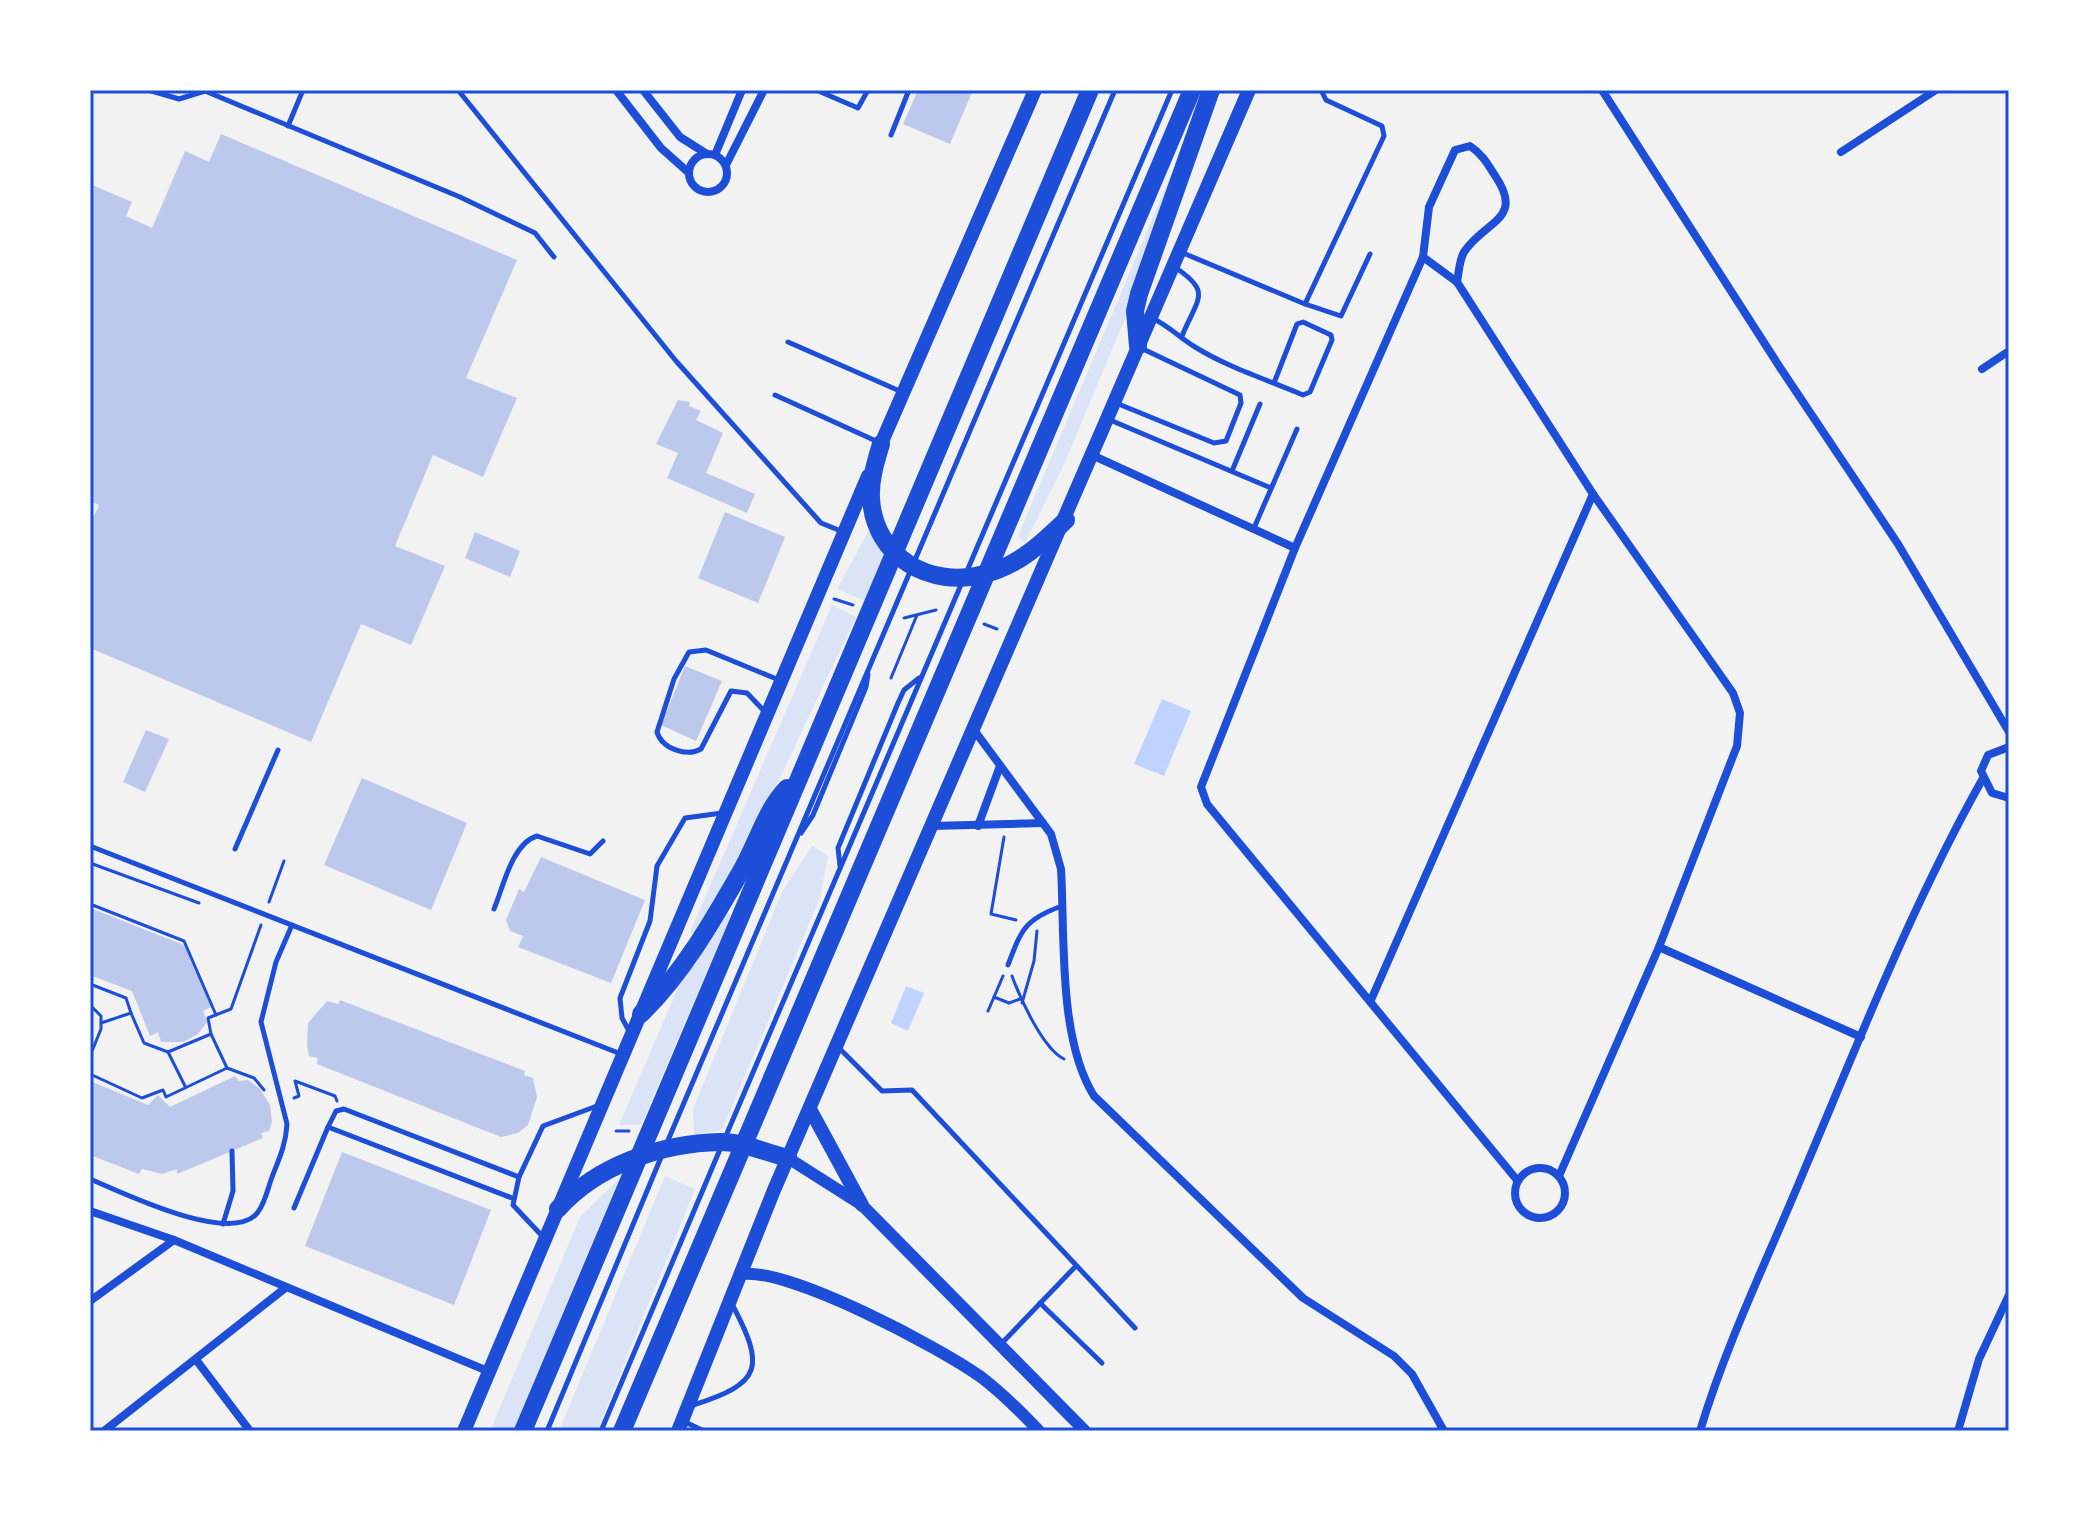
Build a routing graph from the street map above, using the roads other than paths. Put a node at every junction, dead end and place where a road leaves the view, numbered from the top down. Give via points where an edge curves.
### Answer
1 (148, 90) edge
2 (200, 90) edge
3 (303, 90) edge
4 (458, 90) edge
5 (616, 90) edge
6 (643, 90) edge
7 (742, 90) edge
8 (764, 90) edge
9 (816, 90) edge
10 (868, 90) edge
11 (909, 90) edge
12 (1035, 90) edge
13 (1090, 90) edge
14 (1115, 90) edge
15 (1172, 90) edge
16 (1192, 90) edge
17 (1211, 90) edge
18 (1249, 90) edge
19 (1321, 90) edge
20 (1602, 90) edge
21 (1936, 90) edge
22 (288, 126) junction
23 (891, 135) dead end
24 (1841, 152) dead end
25 (711, 155) junction
26 (726, 165) junction
27 (689, 173) junction
28 (1178, 251) junction
29 (1370, 254) dead end
30 (554, 257) dead end
31 (1423, 257) junction
32 (1172, 265) junction
33 (1457, 282) junction
34 (1305, 304) junction
35 (1150, 318) junction
36 (1182, 336) junction
37 (788, 342) dead end
38 (1138, 346) junction
39 (2009, 351) edge
40 (1982, 369) dead end
41 (1274, 383) junction
42 (903, 393) junction
43 (775, 395) dead end
44 (1115, 403) junction
45 (1260, 404) dead end
46 (1108, 419) junction
47 (1297, 429) dead end
48 (881, 444) junction
49 (1094, 456) junction
50 (1232, 471) junction
51 (1271, 488) junction
52 (1593, 494) junction
53 (1066, 520) junction
54 (1254, 529) junction
55 (846, 532) junction
56 (1295, 548) junction
57 (892, 551) junction
58 (911, 566) junction
59 (985, 574) junction
60 (964, 577) junction
61 (920, 678) junction
62 (783, 681) junction
63 (768, 716) junction
64 (974, 730) junction
65 (2009, 732) edge
66 (2009, 747) edge
67 (278, 750) dead end
68 (1000, 766) junction
69 (800, 774) junction
70 (1982, 780) junction
71 (2009, 798) edge
72 (727, 812) junction
73 (1043, 823) junction
74 (932, 826) junction
75 (978, 826) junction
76 (603, 841) dead end
77 (90, 846) edge
78 (235, 849) dead end
79 (840, 867) junction
80 (1063, 906) junction
81 (494, 909) dead end
82 (292, 925) junction
83 (1659, 947) junction
84 (1008, 965) road end
85 (1371, 1000) junction
86 (641, 1014) junction
87 (631, 1035) junction
88 (1861, 1037) junction
89 (837, 1047) junction
90 (622, 1054) junction
91 (601, 1104) junction
92 (810, 1109) junction
93 (328, 1127) junction
94 (732, 1144) junction
95 (665, 1150) junction
96 (232, 1151) dead end
97 (639, 1158) junction
98 (788, 1158) junction
99 (1559, 1176) junction
100 (519, 1177) junction
101 (90, 1179) edge
102 (1517, 1180) junction
103 (512, 1198) junction
104 (862, 1205) junction
105 (294, 1208) dead end
106 (558, 1209) junction
107 (90, 1211) edge
108 (223, 1224) junction
109 (174, 1240) junction
110 (545, 1240) junction
111 (1075, 1267) junction
112 (742, 1274) junction
113 (284, 1289) junction
114 (2009, 1295) edge
115 (90, 1301) edge
116 (731, 1302) junction
117 (1040, 1303) junction
118 (1135, 1328) dead end
119 (1000, 1345) junction
120 (197, 1361) junction
121 (1102, 1363) dead end
122 (490, 1373) junction
123 (683, 1420) edge
124 (109, 1430) edge
125 (250, 1431) edge
126 (464, 1431) edge
127 (523, 1431) edge
128 (547, 1431) edge
129 (601, 1431) edge
130 (622, 1431) edge
131 (704, 1431) edge
132 (1039, 1431) edge
133 (1085, 1431) edge
134 (1444, 1431) edge
135 (1700, 1431) edge
136 (1958, 1431) edge

1 - 2 lane via 179,99
2 - 22 lane
3 - 22 lane
4 - 55 lane via 676,361 821,523
5 - 27 street via 661,148
6 - 25 street via 680,137
7 - 25 street
8 - 26 street
9 - 10 lane via 858,108
11 - 23 lane
12 - 42 main road
13 - 57 highway
14 - 58 lane
15 - 60 lane
16 - 59 highway
17 - 38 highway via 1139,294
18 - 28 main road
19 - 34 lane via 1326,100 1382,126 1384,136
20 - 65 street via 1898,544
21 - 24 street
22 - 30 lane via 535,233
25 - 26 street
25 - 27 street via 694,160
26 - 27 street via 722,187 708,192 695,187
28 - 32 main road
28 - 34 lane
29 - 34 lane via 1341,316
31 - 33 street
31 - 33 street via 1433,194 1455,150 1470,146 1507,196 1503,214 1462,255
31 - 56 street
32 - 35 main road
32 - 36 lane via 1199,285
33 - 52 street
35 - 36 lane
35 - 38 main road
36 - 41 lane
37 - 42 lane
38 - 44 main road
38 - 44 lane via 1240,395 1226,441 1214,443
39 - 40 street
41 - 41 lane via 1307,395 1331,335 1297,324
42 - 48 main road
43 - 48 lane
44 - 46 main road
45 - 50 lane
46 - 49 main road
46 - 50 lane
47 - 51 lane
48 - 55 main road
48 - 57 highway via 871,496 876,525
49 - 53 main road
49 - 54 street
50 - 51 lane
51 - 54 lane
52 - 83 street via 1733,693 1740,713 1737,746
52 - 85 street
53 - 59 highway via 1030,553
53 - 64 main road
54 - 56 street
55 - 62 main road
56 - 85 street via 1201,787 1207,804
57 - 58 highway
57 - 69 highway
58 - 60 highway via 943,578
58 - 95 lane via 813,815 799,834
59 - 60 highway
59 - 94 highway
60 - 61 lane
61 - 79 lane
61 - 79 lane via 904,690 898,703 838,848
62 - 63 main road
62 - 63 lane via 706,650 689,652 657,732 664,744 685,753 701,749 731,691 747,693
63 - 72 main road
64 - 68 street
64 - 74 main road
66 - 70 street via 1988,755
67 - 78 lane
68 - 73 street
68 - 75 street
69 - 86 highway via 767,815 741,871 668,988
69 - 97 highway
70 - 71 street via 1992,793
70 - 88 street via 1940,856
72 - 86 main road
72 - 87 lane via 685,818 657,866 650,921 620,998
73 - 75 street
73 - 80 street via 1057,848
74 - 75 street
74 - 89 main road
76 - 81 lane via 590,854 530,838 516,856
77 - 82 lane
79 - 94 lane
80 - 84 lane via 1025,925
80 - 134 street via 1071,1044 1094,1096 1303,1298 1394,1356 1412,1374
82 - 90 lane
82 - 108 lane via 261,1022 287,1124 286,1141 258,1213 246,1221
83 - 88 street
83 - 99 street
85 - 102 street
86 - 87 main road
87 - 90 main road
88 - 135 street
89 - 92 main road
89 - 111 lane via 882,1091 912,1090
90 - 91 main road
91 - 100 lane via 543,1126
91 - 106 main road
92 - 98 main road
92 - 104 main road
93 - 100 lane via 336,1111 348,1110
93 - 103 lane
93 - 105 lane
94 - 95 highway
94 - 98 highway
94 - 129 lane
94 - 130 highway
95 - 97 highway
95 - 128 lane
96 - 108 lane via 233,1191
97 - 106 highway via 588,1180
97 - 127 highway
98 - 104 street
98 - 112 main road
99 - 102 street via 1537,1167
99 - 102 street via 1565,1198 1549,1216 1533,1218 1520,1210 1514,1196
100 - 103 lane
101 - 108 lane via 148,1204
103 - 110 lane
104 - 119 street
106 - 110 main road
107 - 109 street
109 - 113 street
109 - 115 street
110 - 122 main road
111 - 117 lane
111 - 118 lane
112 - 116 main road
112 - 132 street via 763,1273 813,1289 945,1355 993,1387
113 - 120 street
113 - 122 street
114 - 136 street via 1979,1359
116 - 123 main road
116 - 123 lane via 752,1349 747,1379 738,1390
117 - 119 lane
117 - 121 lane
119 - 133 street
120 - 124 street
120 - 125 street
122 - 126 main road
123 - 131 lane

